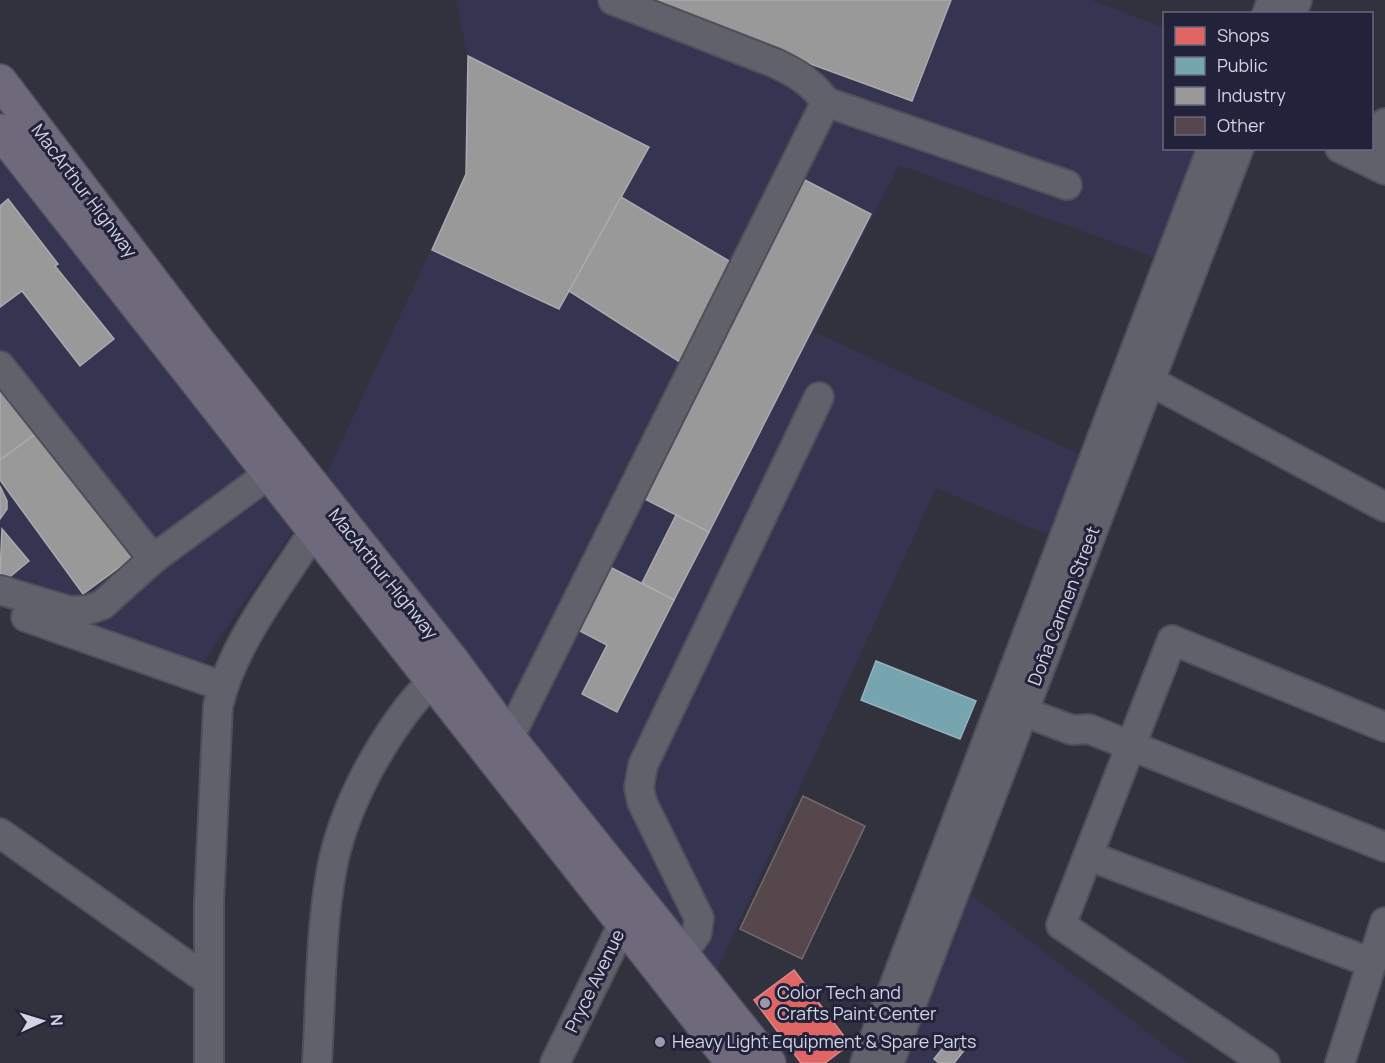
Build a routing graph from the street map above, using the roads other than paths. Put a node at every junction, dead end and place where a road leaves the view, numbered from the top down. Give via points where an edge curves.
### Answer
1 (613, 0) edge
2 (0, 81) edge
3 (826, 102) junction
4 (1385, 123) edge
5 (0, 131) edge
6 (1211, 150) edge
7 (1238, 150) edge
8 (1344, 150) edge
9 (1376, 166) edge
10 (1067, 185) dead end
11 (0, 366) edge
12 (1139, 375) junction
13 (819, 397) dead end
14 (270, 473) junction
15 (1385, 507) edge
16 (315, 529) junction
17 (153, 559) junction
18 (0, 590) edge
19 (0, 608) edge
20 (442, 669) junction
21 (222, 686) junction
22 (1015, 700) junction
23 (490, 726) junction
24 (1385, 727) edge
25 (1131, 746) junction
26 (0, 833) edge
27 (1385, 847) edge
28 (1089, 856) junction
29 (629, 911) junction
30 (1385, 922) edge
31 (682, 954) junction
32 (1372, 963) junction
33 (209, 981) junction
34 (723, 1059) edge
35 (209, 1063) edge
36 (317, 1063) edge
37 (556, 1063) edge
38 (769, 1063) edge
39 (865, 1063) edge
40 (889, 1063) edge
41 (1265, 1063) edge
42 (1340, 1063) edge

1 - 3 street via 798,74
2 - 20 highway, MacArthur Highway
3 - 10 street
3 - 23 street
4 - 9 street
5 - 14 highway, MacArthur Highway
6 - 12 street, Doña Carmen Street
7 - 12 street, Doña Carmen Street
8 - 9 street
11 - 17 street
12 - 15 street
12 - 22 street, Doña Carmen Street
13 - 31 street via 643,765 639,787 642,802 699,918 697,933
14 - 16 highway, MacArthur Highway
14 - 17 street
16 - 20 highway, MacArthur Highway
16 - 21 street via 241,647
17 - 18 street via 102,605 87,610 55,609
19 - 21 street
20 - 23 highway, MacArthur Highway
20 - 36 street via 405,712 345,825 332,866
21 - 33 street via 214,765
22 - 25 street via 1077,716 1089,729
22 - 39 street, Doña Carmen Street
22 - 40 street, Doña Carmen Street
23 - 29 highway, MacArthur Highway
24 - 25 street via 1172,640
25 - 27 street
25 - 28 street
26 - 33 street
28 - 32 street
28 - 41 street via 1062,925
29 - 31 highway, MacArthur Highway
29 - 34 highway, MacArthur Highway
29 - 37 street, Pryce Avenue
30 - 32 street
31 - 38 highway, MacArthur Highway
32 - 42 street
33 - 35 street

